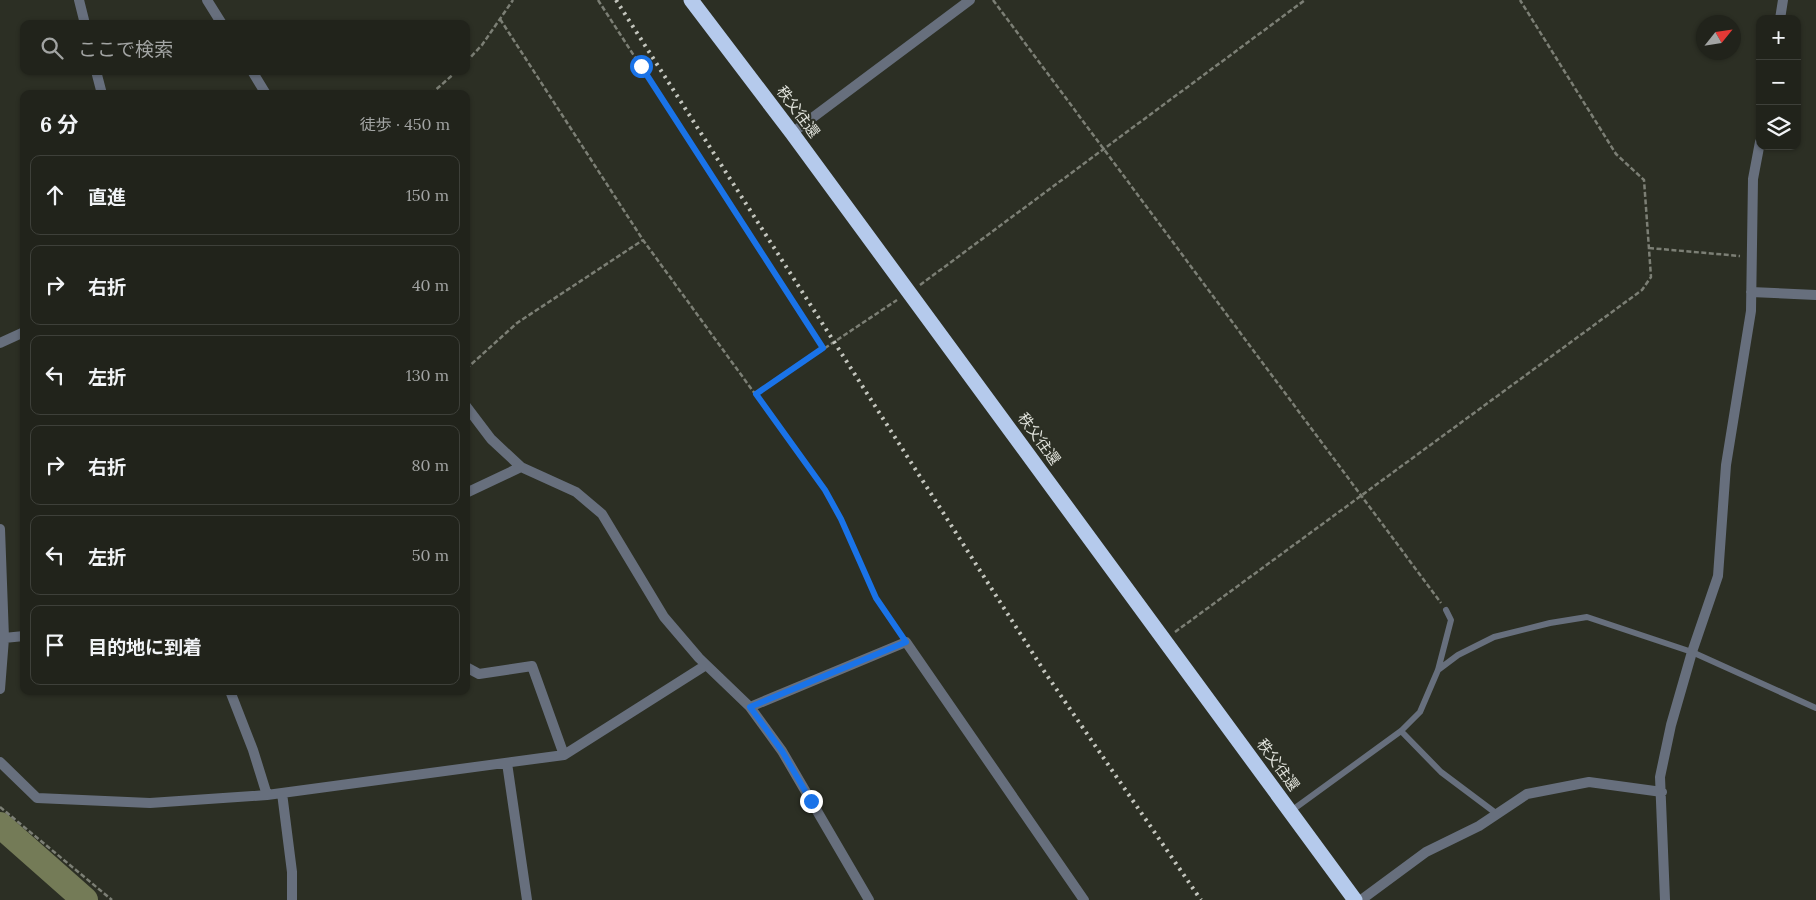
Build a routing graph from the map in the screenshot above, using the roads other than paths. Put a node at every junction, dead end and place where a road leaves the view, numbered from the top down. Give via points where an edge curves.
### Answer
1 (79, 0) edge
2 (207, 0) edge
3 (691, 0) edge
4 (970, 0) edge
5 (1783, 0) edge
6 (1781, 15) edge
7 (84, 20) edge
8 (220, 20) edge
9 (97, 75) edge
10 (254, 75) edge
11 (101, 90) edge
12 (264, 90) edge
13 (792, 133) junction
14 (1759, 150) edge
15 (1751, 292) junction
16 (1816, 295) edge
17 (20, 334) edge
18 (0, 343) edge
19 (470, 411) edge
20 (521, 467) junction
21 (470, 491) edge
22 (0, 529) edge
23 (2, 607) edge
24 (1446, 610) road end
25 (20, 636) edge
26 (4, 638) junction
27 (1692, 652) junction
28 (706, 665) junction
29 (470, 669) edge
30 (1438, 670) junction
31 (0, 689) edge
32 (232, 695) edge
33 (750, 707) junction
34 (1816, 708) edge
35 (1401, 731) junction
36 (564, 755) junction
37 (0, 762) edge
38 (507, 763) junction
39 (1662, 792) junction
40 (282, 793) junction
41 (267, 795) junction
42 (1291, 811) junction
43 (1497, 814) junction
44 (292, 900) edge
45 (527, 900) edge
46 (869, 900) edge
47 (1084, 900) edge
48 (1355, 900) edge
49 (1361, 900) edge
50 (1665, 900) edge

1 - 7 street
2 - 8 street
3 - 13 highway, 秩父往還
4 - 13 street
5 - 6 street
9 - 11 street
10 - 12 street
13 - 42 highway, 秩父往還
14 - 15 street via 1753,180
15 - 16 street
15 - 27 street via 1751,311 1726,465 1718,576
17 - 18 street
19 - 20 street via 491,439
20 - 21 street
20 - 28 street via 576,492 602,514 664,617
22 - 23 street
23 - 26 street
24 - 30 lane via 1452,620
25 - 26 street
26 - 31 street
27 - 30 lane via 1587,617 1494,637 1458,655
27 - 34 lane
27 - 39 street via 1660,777
28 - 33 street
28 - 36 street
29 - 36 street via 479,674 532,666
30 - 35 lane via 1420,712
32 - 41 street
33 - 46 street via 782,751
33 - 47 street via 906,642
35 - 42 lane
35 - 43 lane via 1441,772
36 - 38 street
37 - 41 street via 37,798 150,804
38 - 40 street
38 - 45 street
39 - 43 street via 1589,782 1527,794
39 - 50 street
40 - 41 street
40 - 44 street via 292,872
42 - 48 highway, 秩父往還
43 - 49 street via 1426,852

